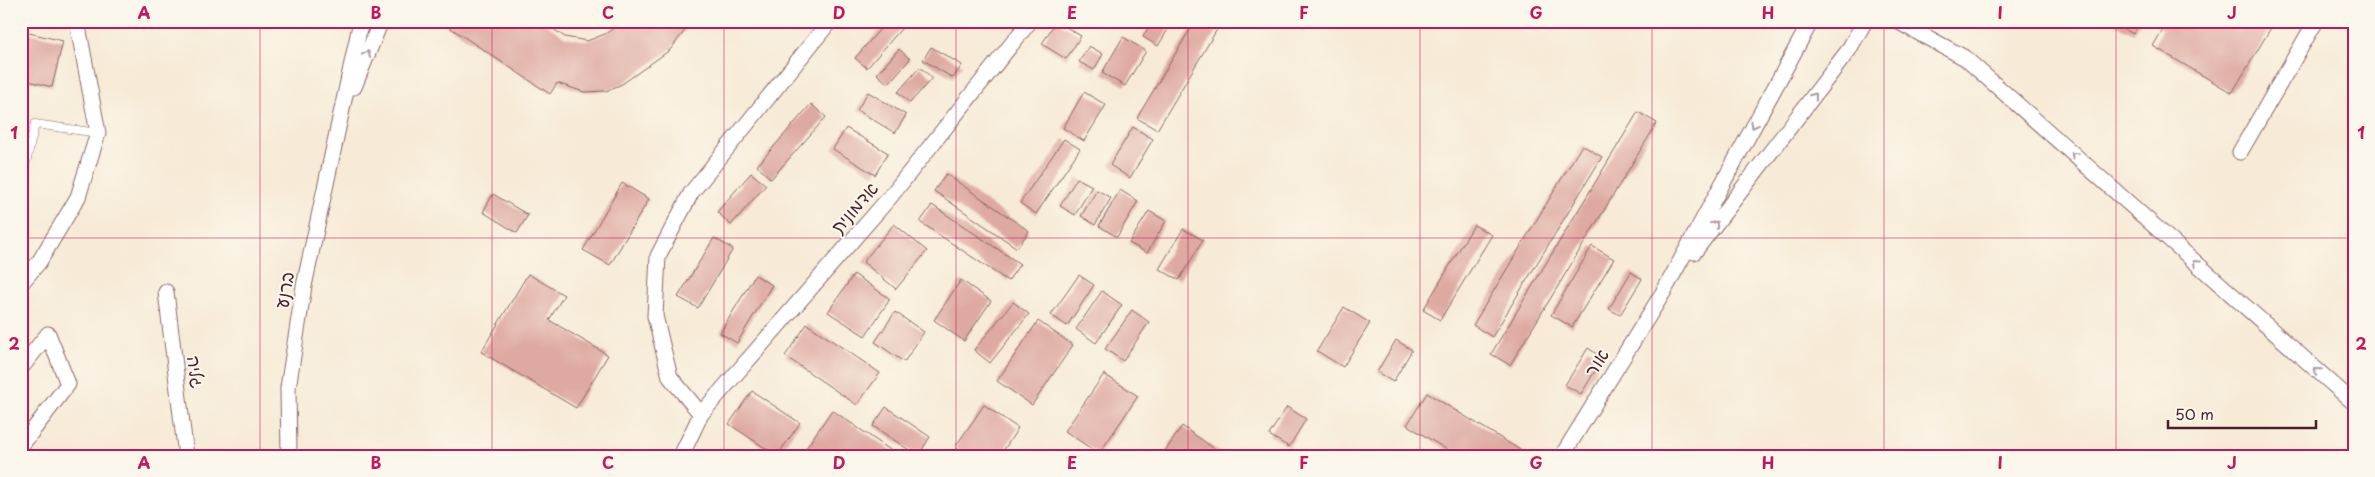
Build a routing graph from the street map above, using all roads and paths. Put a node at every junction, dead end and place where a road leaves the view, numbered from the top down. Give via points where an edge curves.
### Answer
1 (77, 21) edge
2 (361, 21) edge
3 (381, 21) edge
4 (830, 21) edge
5 (1030, 21) edge
6 (1811, 21) edge
7 (1865, 21) edge
8 (1898, 21) edge
9 (1912, 21) edge
10 (2316, 21) edge
11 (1965, 58) junction
12 (336, 132) junction
13 (98, 133) junction
14 (2240, 152) dead end
15 (21, 184) edge
16 (21, 282) edge
17 (1664, 291) junction
18 (166, 292) dead end
19 (21, 368) edge
20 (2354, 403) edge
21 (701, 414) junction
22 (21, 440) edge
23 (186, 456) edge
24 (289, 456) edge
25 (681, 456) edge
26 (1562, 456) edge

1 - 13 street
2 - 12 street, ברנע
12 -> 3 street, ברנע
4 - 21 street via 691,193 658,256 655,316 670,376
5 - 21 street, אדמונית via 890,197
6 -> 17 street
17 -> 7 street via 1848,51
8 - 11 street
9 - 11 street
10 - 14 street
20 -> 11 street
12 - 24 street, ברנע via 304,286 288,388
13 - 15 lane via 35,124
13 - 16 street via 78,198 39,262
17 - 26 street, אור
18 - 23 street, גליה
19 - 22 street via 48,334 68,384 24,442
21 - 25 street, אדמונית

